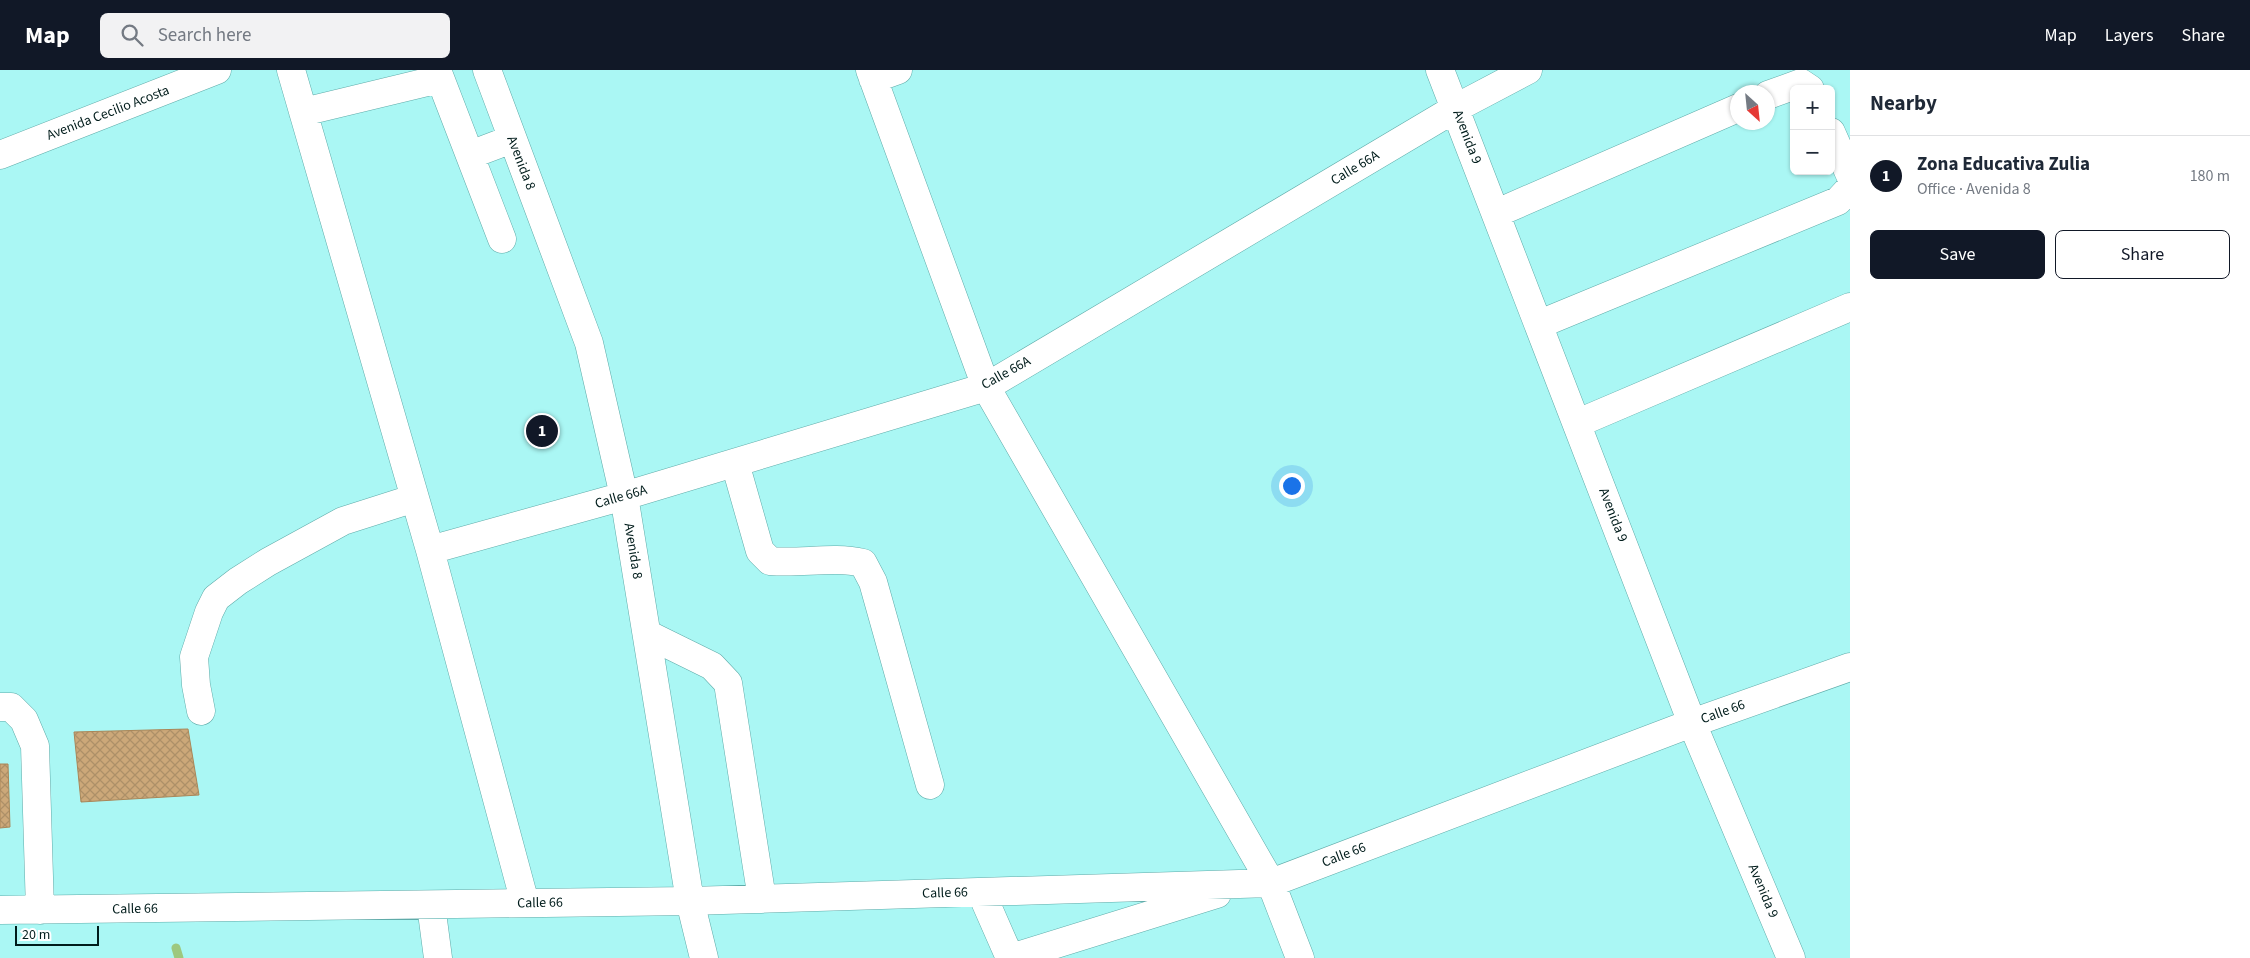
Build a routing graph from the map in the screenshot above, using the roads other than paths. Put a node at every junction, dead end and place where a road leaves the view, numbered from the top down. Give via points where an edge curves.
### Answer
1 (217, 70) edge
2 (291, 70) edge
3 (487, 70) edge
4 (898, 70) edge
5 (1440, 70) edge
6 (1528, 70) edge
7 (439, 75) edge
8 (871, 75) edge
9 (1790, 85) edge
10 (1791, 85) edge
11 (1805, 85) edge
12 (1775, 92) edge
13 (1456, 108) junction
14 (1730, 111) edge
15 (303, 112) junction
16 (512, 139) junction
17 (1835, 141) edge
18 (0, 155) edge
19 (470, 155) junction
20 (1850, 175) edge
21 (1850, 188) edge
22 (1497, 213) junction
23 (502, 239) dead end
24 (1850, 307) edge
25 (1540, 324) junction
26 (986, 386) junction
27 (1578, 423) junction
28 (735, 463) junction
29 (624, 496) junction
30 (415, 498) junction
31 (430, 550) junction
32 (647, 634) junction
33 (1850, 666) edge
34 (0, 707) edge
35 (201, 711) dead end
36 (1692, 723) junction
37 (930, 785) dead end
38 (1260, 883) junction
39 (982, 892) junction
40 (762, 899) junction
41 (690, 901) junction
42 (525, 903) junction
43 (431, 905) junction
44 (0, 910) edge
45 (40, 910) junction
46 (438, 958) edge
47 (704, 958) edge
48 (1011, 958) edge
49 (1300, 958) edge
50 (1790, 958) edge

1 - 18 street, Avenida Cecilio Acosta
2 - 15 street
3 - 16 street, Avenida 8
4 - 8 street
5 - 13 street, Avenida 9
6 - 13 street, Calle 66A
7 - 15 street
7 - 19 street
8 - 26 street
9 - 12 street
10 - 11 street
13 - 22 street, Avenida 9
13 - 26 street, Calle 66A
14 - 22 street
15 - 30 street
16 - 19 street
16 - 29 street, Avenida 8 via 589,342
17 - 20 street
19 - 23 street
21 - 25 street via 1838,201
22 - 25 street, Avenida 9
24 - 27 street
25 - 27 street, Avenida 9
26 - 28 street, Calle 66A
26 - 38 street
27 - 36 street, Avenida 9
28 - 29 street, Calle 66A
28 - 37 street via 760,551 770,561 848,560 862,564 873,582
29 - 31 street, Calle 66A
29 - 32 street, Avenida 8
30 - 31 street
30 - 35 street via 343,522 268,562 216,598 194,657
31 - 42 street
32 - 40 street via 712,666 728,683
32 - 41 street, Avenida 8
33 - 36 street, Calle 66
34 - 45 street via 11,707 24,720 36,746
36 - 38 street, Calle 66
36 - 50 street, Avenida 9
38 - 39 street, Calle 66
38 - 48 street
38 - 49 street
39 - 40 street, Calle 66
39 - 48 street
40 - 41 street, Calle 66
41 - 42 street, Calle 66
41 - 47 street, Avenida 8
42 - 43 street, Calle 66
43 - 45 street, Calle 66
43 - 46 street
44 - 45 street, Calle 66

